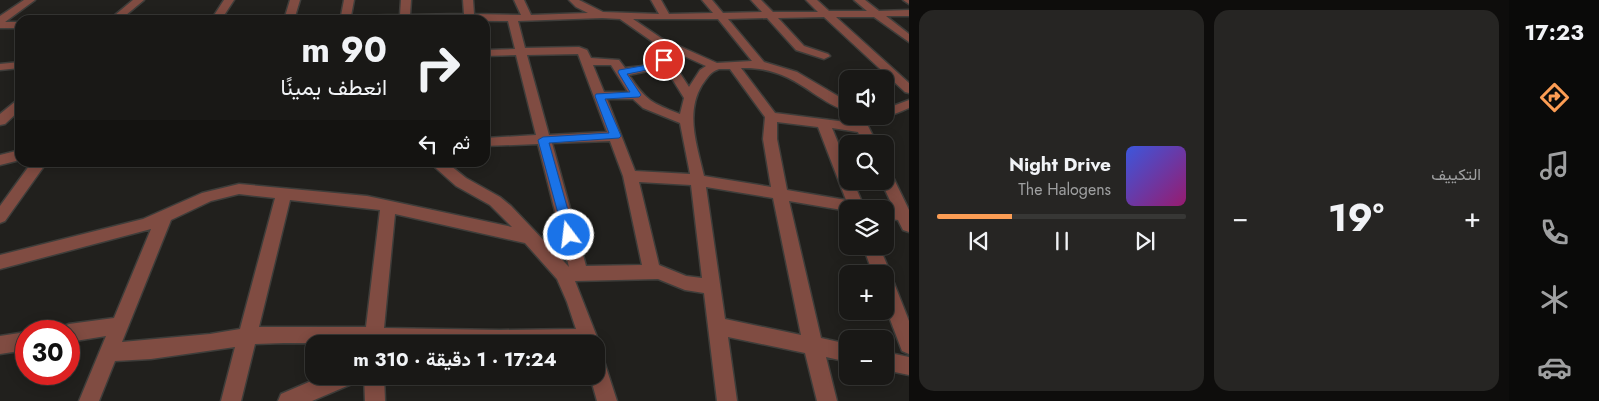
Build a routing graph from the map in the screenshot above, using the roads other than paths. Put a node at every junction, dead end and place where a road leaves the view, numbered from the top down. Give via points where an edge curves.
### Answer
1 (30, 0) edge
2 (129, 0) edge
3 (139, 0) edge
4 (147, 0) edge
5 (229, 0) edge
6 (294, 0) edge
7 (349, 0) edge
8 (406, 0) edge
9 (468, 0) edge
10 (519, 0) edge
11 (574, 0) edge
12 (656, 0) edge
13 (707, 0) edge
14 (756, 0) edge
15 (811, 0) edge
16 (859, 0) edge
17 (909, 13) edge
18 (827, 14) junction
19 (876, 14) junction
20 (123, 15) edge
21 (124, 15) edge
22 (124, 15) edge
23 (219, 15) edge
24 (290, 15) edge
25 (346, 15) edge
26 (405, 15) edge
27 (469, 15) edge
28 (770, 15) junction
29 (602, 16) junction
30 (719, 16) junction
31 (490, 17) edge
32 (624, 17) junction
33 (666, 17) junction
34 (512, 18) junction
35 (527, 18) junction
36 (0, 23) edge
37 (15, 24) edge
38 (909, 39) edge
39 (522, 52) junction
40 (490, 53) edge
41 (824, 56) dead end
42 (586, 61) junction
43 (760, 64) junction
44 (733, 65) junction
45 (15, 66) edge
46 (716, 66) junction
47 (0, 67) edge
48 (622, 72) junction
49 (909, 89) edge
50 (636, 95) junction
51 (599, 96) junction
52 (690, 98) junction
53 (15, 100) edge
54 (839, 103) edge
55 (15, 108) edge
56 (907, 110) edge
57 (0, 112) edge
58 (894, 112) edge
59 (771, 117) junction
60 (15, 120) edge
61 (0, 121) edge
62 (686, 121) junction
63 (823, 123) junction
64 (839, 123) edge
65 (0, 133) edge
66 (616, 136) junction
67 (543, 140) junction
68 (490, 142) edge
69 (15, 156) edge
70 (0, 160) edge
71 (36, 167) edge
72 (442, 167) edge
73 (630, 176) junction
74 (698, 180) junction
75 (892, 190) edge
76 (284, 193) junction
77 (780, 194) junction
78 (857, 200) edge
79 (839, 204) edge
80 (388, 206) junction
81 (894, 215) edge
82 (164, 216) junction
83 (0, 217) edge
84 (907, 219) edge
85 (529, 238) junction
86 (0, 262) edge
87 (652, 272) junction
88 (571, 274) junction
89 (712, 287) junction
90 (894, 306) edge
91 (120, 324) junction
92 (716, 326) junction
93 (80, 332) edge
94 (305, 335) edge
95 (374, 335) edge
96 (588, 335) edge
97 (247, 336) junction
98 (15, 343) edge
99 (0, 345) edge
100 (909, 345) edge
101 (813, 346) junction
102 (839, 351) edge
103 (109, 352) junction
104 (894, 363) edge
105 (909, 366) edge
106 (326, 385) edge
107 (374, 385) edge
108 (602, 385) edge
109 (89, 401) edge
110 (230, 401) edge
111 (288, 401) edge
112 (375, 401) edge
113 (607, 401) edge
114 (727, 401) edge
115 (827, 401) edge

1 - 36 street
2 - 20 street
3 - 21 street
4 - 22 street
5 - 23 street
6 - 24 street
7 - 25 street
8 - 26 street
9 - 27 street
10 - 35 street
11 - 29 street
12 - 33 street
13 - 30 street
14 - 28 street
15 - 18 street
16 - 19 street
17 - 19 street
18 - 19 street
18 - 28 street
18 - 49 street
19 - 38 street
28 - 30 street
28 - 41 street via 800,48
29 - 32 street
29 - 35 street
30 - 33 street
30 - 43 street
31 - 34 street
32 - 33 street
32 - 46 street via 657,40
34 - 35 street
34 - 39 street
36 - 37 street
39 - 40 street
39 - 42 street via 579,50
39 - 67 street
42 - 48 street via 612,61
42 - 51 street
43 - 44 street
43 - 54 street via 786,71
44 - 46 street
44 - 59 street
45 - 47 street
46 - 52 street via 704,72 692,89
48 - 50 street
48 - 52 street via 644,69 666,60
50 - 51 street
50 - 62 street via 654,109
51 - 66 street
52 - 62 street
53 - 57 street
55 - 61 street
56 - 58 street
59 - 63 street
59 - 77 street via 770,139
60 - 65 street
62 - 74 street
63 - 64 street
63 - 78 street
66 - 67 street
66 - 73 street
67 - 68 street
67 - 88 street
69 - 70 street
71 - 83 street
72 - 85 street via 460,182 495,201
73 - 74 street
73 - 87 street
74 - 77 street
74 - 89 street
75 - 84 street
76 - 80 street
76 - 82 street via 249,188 223,192
76 - 97 street
77 - 79 street
77 - 101 street
80 - 85 street
80 - 95 street
81 - 84 street
82 - 86 street via 147,224
82 - 91 street
85 - 88 street
87 - 88 street
87 - 89 street via 685,283
88 - 96 street
89 - 92 street
90 - 100 street
91 - 93 street
91 - 103 street
92 - 101 street
92 - 114 street
94 - 97 street
97 - 103 street via 151,350
97 - 110 street
98 - 99 street
101 - 102 street
101 - 115 street
103 - 109 street
104 - 105 street
106 - 111 street
107 - 112 street
108 - 113 street

